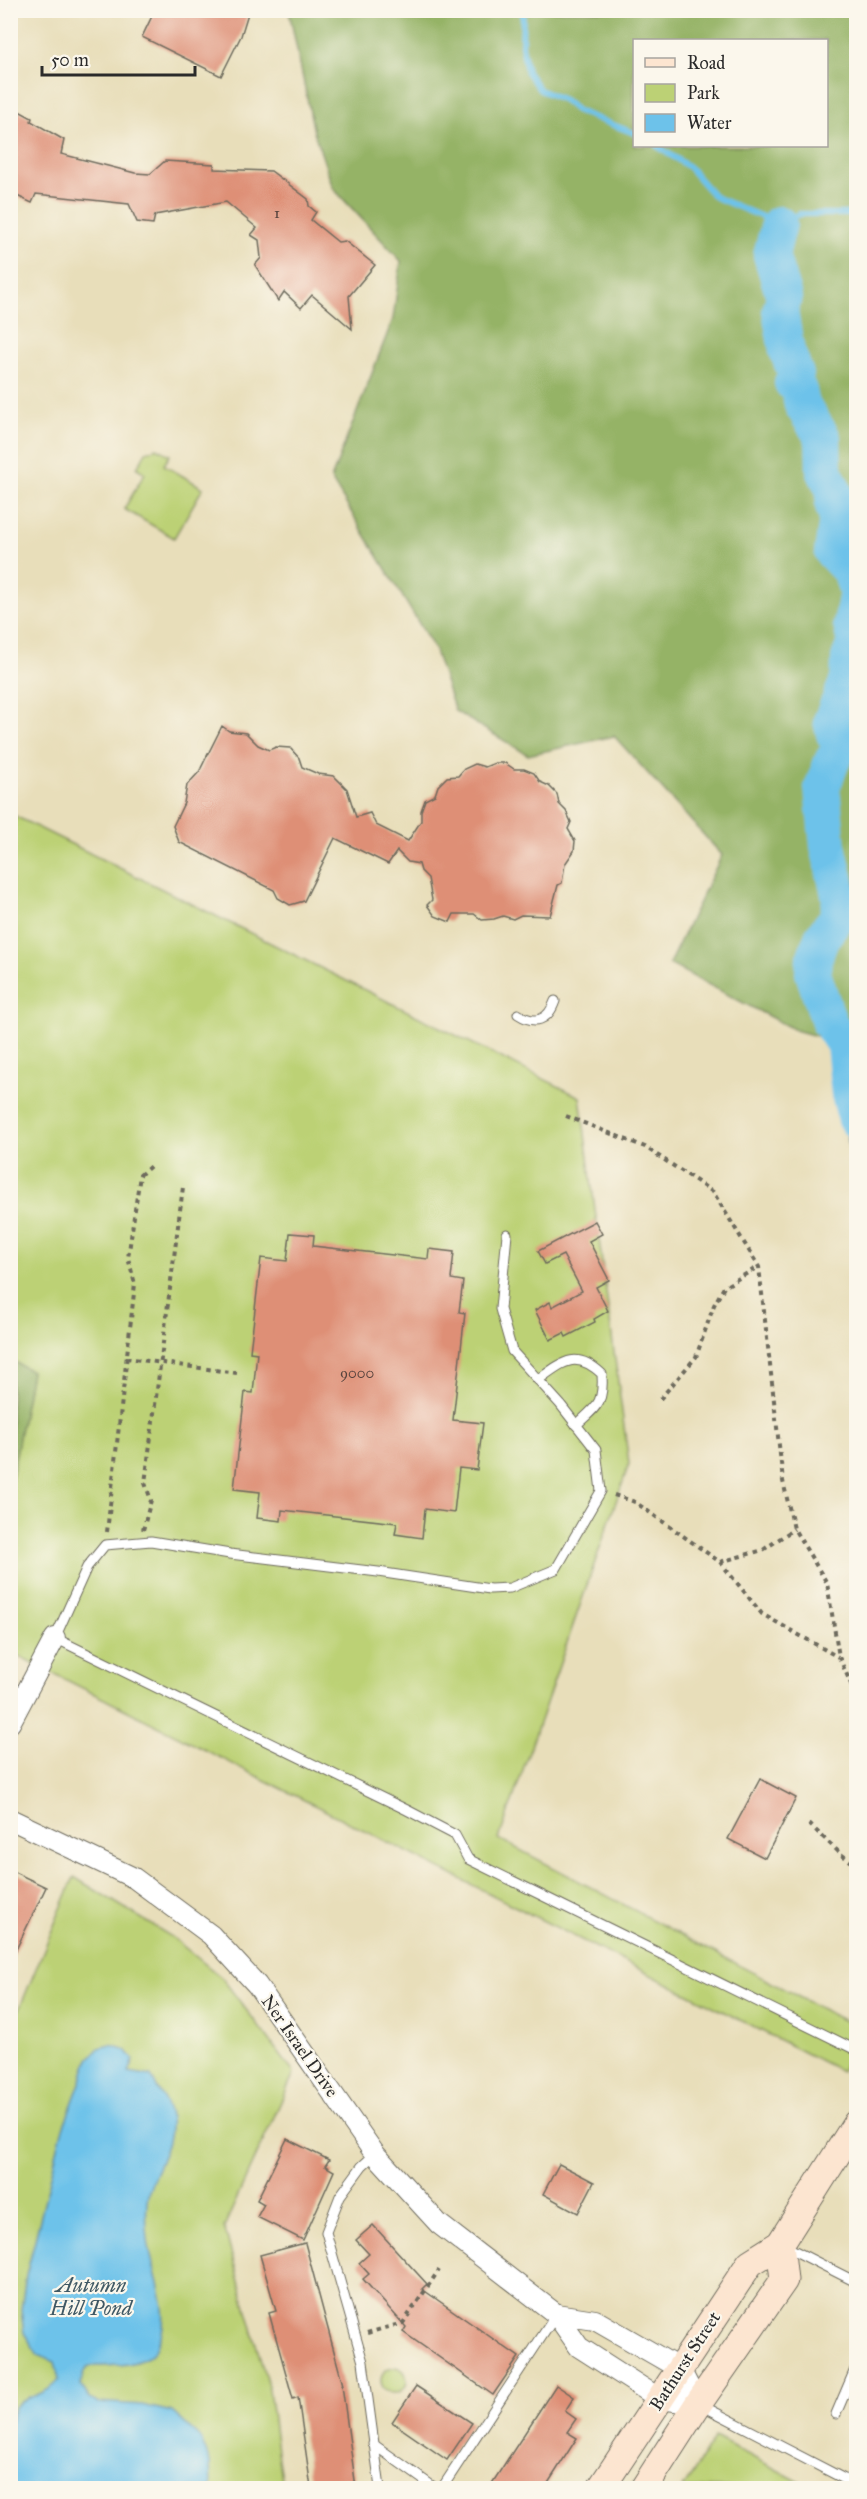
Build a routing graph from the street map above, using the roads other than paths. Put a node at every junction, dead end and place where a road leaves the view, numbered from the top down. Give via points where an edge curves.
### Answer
1 (555, 1001) dead end
2 (518, 1014) dead end
3 (507, 1234) dead end
4 (538, 1380) junction
5 (576, 1425) junction
6 (55, 1638) junction
7 (10, 1723) edge
8 (10, 1820) edge
9 (856, 2050) edge
10 (856, 2124) edge
11 (375, 2154) junction
12 (780, 2244) junction
13 (856, 2282) edge
14 (556, 2314) junction
15 (856, 2367) edge
16 (680, 2369) junction
17 (660, 2399) junction
18 (699, 2404) junction
19 (836, 2415) dead end
20 (373, 2444) junction
21 (856, 2485) edge
22 (380, 2488) edge
23 (435, 2488) edge
24 (442, 2488) edge
25 (601, 2488) edge
26 (644, 2488) edge

1 - 2 lane via 551,1013 541,1020 528,1021
3 - 4 lane via 500,1309 512,1351
4 - 5 lane
4 - 5 lane via 560,1364 576,1359 591,1363 602,1374 601,1403
5 - 6 lane via 596,1450 601,1491 556,1569 510,1588 490,1589 151,1541 105,1545 87,1567
6 - 7 street
6 - 9 lane via 407,1810 455,1835 468,1859
8 - 11 street, Ner Israel Drive via 134,1878 211,1935 257,1985
10 - 12 main road, Bathurst Street
11 - 14 street, Ner Israel Drive via 439,2224
11 - 20 lane via 340,2196 326,2232 363,2362
12 - 13 lane
12 - 16 main road, Bathurst Street via 750,2263
12 - 18 main road, Bathurst Street via 784,2280
14 - 16 street, Ner Israel Drive via 596,2320
14 - 17 street, Ner Israel Drive via 579,2347
14 - 24 lane
15 - 19 lane
16 - 17 main road, Bathurst Street
16 - 18 street
17 - 18 street, Ner Israel Drive
17 - 25 main road, Bathurst Street
18 - 21 lane
18 - 26 main road, Bathurst Street
20 - 22 lane
20 - 23 lane

